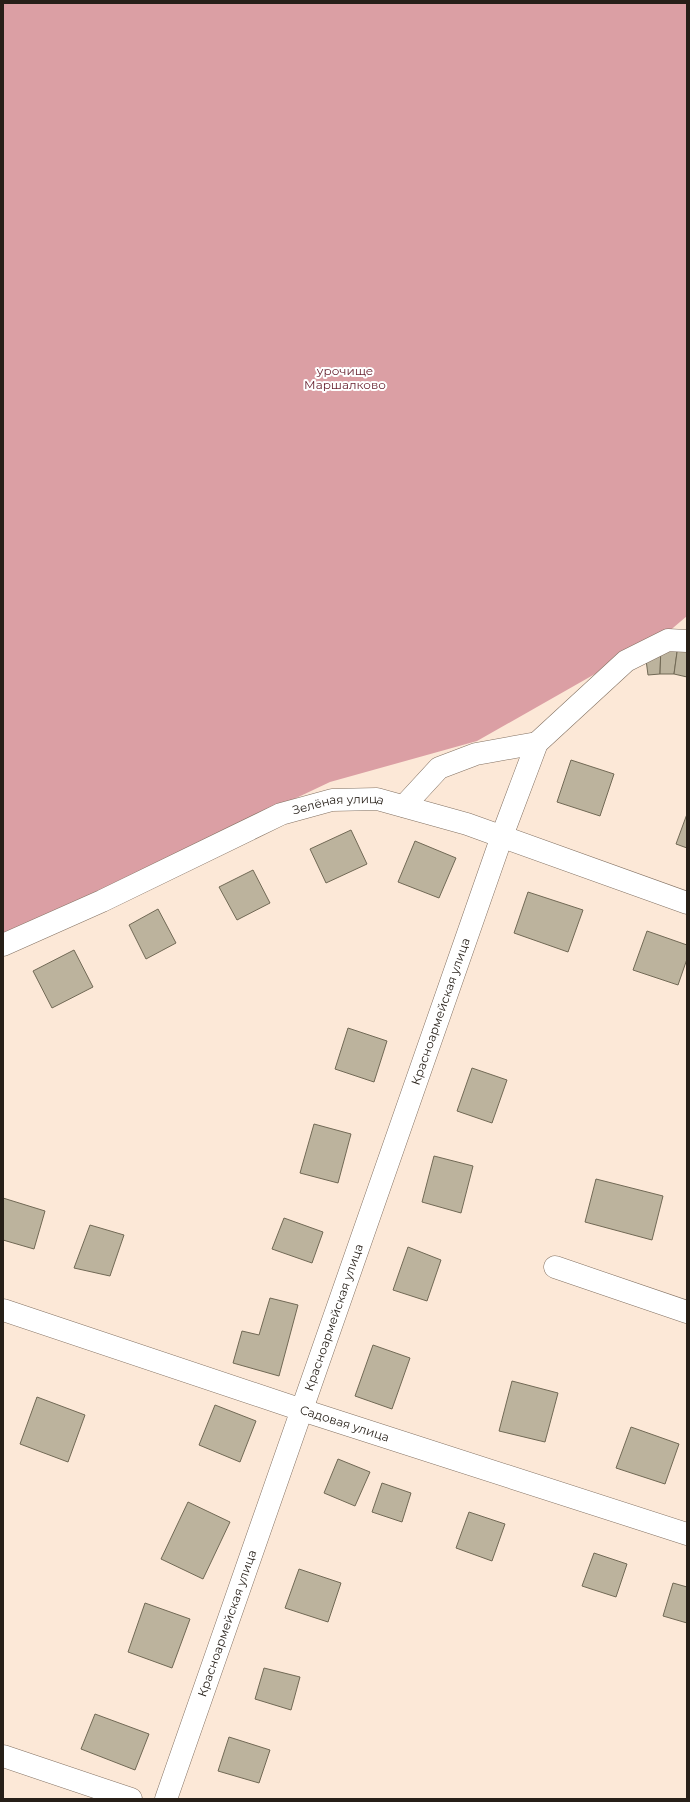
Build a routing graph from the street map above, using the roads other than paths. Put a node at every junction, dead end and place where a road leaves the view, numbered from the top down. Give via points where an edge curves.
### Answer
1 (687, 641) edge
2 (537, 742) junction
3 (404, 806) junction
4 (502, 836) junction
5 (687, 903) edge
6 (3, 945) edge
7 (555, 1268) dead end
8 (3, 1310) edge
9 (687, 1312) edge
10 (302, 1410) junction
11 (685, 1529) edge
12 (3, 1756) edge
13 (131, 1799) edge
14 (166, 1799) edge

1 - 2 street via 668,640 626,661
2 - 3 street via 476,754 439,768
2 - 4 street, Красноармейская улица
3 - 4 street, Зелёная улица
3 - 6 street, Зелёная улица via 377,799 332,800 281,814 102,901
4 - 5 street, Зелёная улица
4 - 10 street, Красноармейская улица
7 - 9 street
8 - 10 street, Садовая улица
10 - 11 street, Садовая улица
10 - 14 street, Красноармейская улица
12 - 13 street

